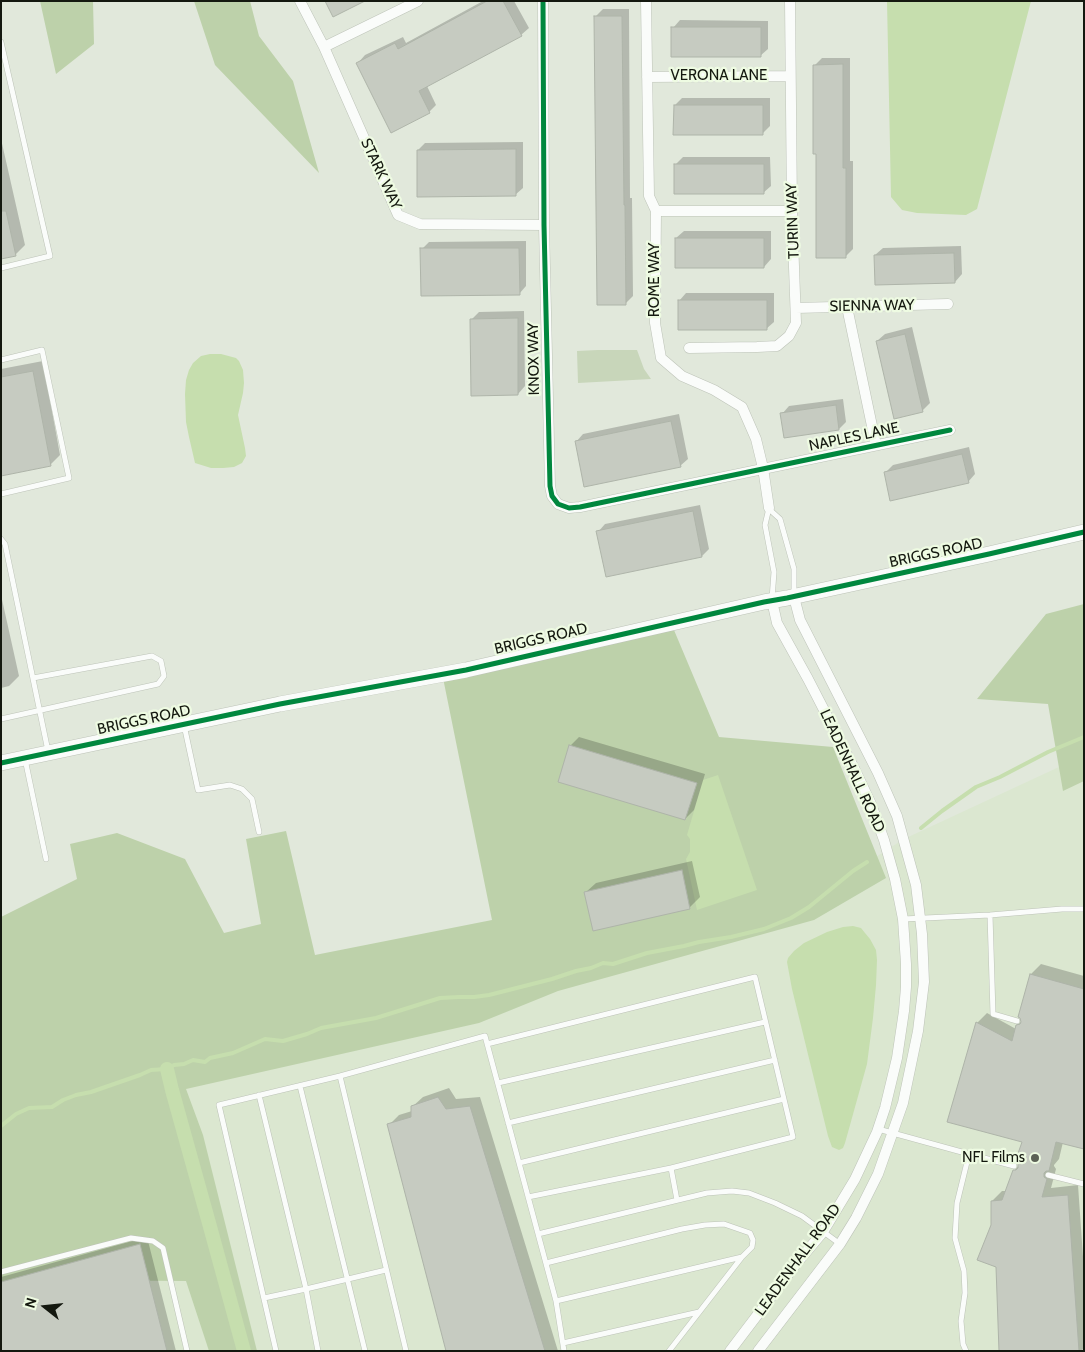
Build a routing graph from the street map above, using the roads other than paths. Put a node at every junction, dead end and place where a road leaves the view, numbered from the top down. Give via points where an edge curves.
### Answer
1 (300, 1) edge
2 (418, 1) edge
3 (543, 1) edge
4 (646, 1) edge
5 (790, 1) edge
6 (1, 42) edge
7 (324, 47) junction
8 (790, 76) junction
9 (647, 77) junction
10 (656, 211) junction
11 (792, 211) junction
12 (544, 226) junction
13 (1, 268) edge
14 (948, 304) dead end
15 (847, 307) junction
16 (796, 308) junction
17 (688, 348) dead end
18 (1, 360) edge
19 (950, 430) dead end
20 (876, 445) junction
21 (763, 468) junction
22 (1, 494) edge
23 (769, 508) junction
24 (1084, 532) edge
25 (1, 539) edge
26 (794, 596) junction
27 (772, 601) junction
28 (33, 678) junction
29 (39, 711) junction
30 (1, 719) edge
31 (184, 724) junction
32 (48, 753) junction
33 (25, 758) junction
34 (1, 763) edge
35 (259, 832) dead end
36 (46, 859) dead end
37 (1084, 909) edge
38 (990, 915) junction
39 (903, 919) junction
40 (920, 919) junction
41 (1017, 1021) dead end
42 (765, 1022) junction
43 (487, 1044) junction
44 (774, 1060) junction
45 (340, 1076) junction
46 (498, 1083) junction
47 (300, 1086) junction
48 (259, 1095) junction
49 (784, 1099) junction
50 (508, 1123) junction
51 (878, 1129) junction
52 (893, 1133) junction
53 (969, 1154) junction
54 (519, 1164) junction
55 (1014, 1166) dead end
56 (670, 1168) junction
57 (1048, 1174) dead end
58 (1084, 1184) edge
59 (528, 1198) junction
60 (677, 1200) junction
61 (823, 1232) junction
62 (538, 1234) junction
63 (840, 1244) junction
64 (742, 1257) junction
65 (546, 1263) junction
66 (386, 1270) junction
67 (1, 1272) edge
68 (347, 1279) junction
69 (306, 1289) junction
70 (264, 1298) junction
71 (556, 1301) junction
72 (699, 1312) junction
73 (563, 1343) junction
74 (187, 1351) edge
75 (276, 1351) edge
76 (318, 1351) edge
77 (365, 1351) edge
78 (406, 1351) edge
79 (564, 1351) edge
80 (669, 1351) edge
81 (730, 1351) edge
82 (758, 1351) edge
83 (966, 1351) edge

1 - 7 street, STARK WAY
2 - 7 street
3 - 12 street, KNOX WAY
4 - 9 street, ROME WAY
5 - 8 street, TURIN WAY
6 - 13 lane via 50,256
7 - 12 street, STARK WAY via 398,215 420,224
8 - 9 street, VERONA LANE
8 - 11 street, TURIN WAY
9 - 10 street, ROME WAY via 649,196
10 - 11 street
10 - 21 street, ROME WAY via 655,323 661,358 682,376 742,407 756,438
11 - 16 street, TURIN WAY
12 - 21 street, KNOX WAY via 550,486 558,504 580,507
14 - 15 street, SIENNA WAY
15 - 16 street, SIENNA WAY
15 - 20 street
16 - 17 street, TURIN WAY via 796,322 789,336 777,346
18 - 22 lane via 42,350 68,478
19 - 20 street, NAPLES LANE
20 - 21 street, NAPLES LANE
21 - 23 street, ROME WAY
23 - 26 lane via 780,519 794,569
23 - 27 lane via 765,525 774,572
24 - 26 street, BRIGGS ROAD
25 - 28 lane via 5,544
26 - 27 street, BRIGGS ROAD
26 - 40 street, LEADENHALL ROAD via 800,620 897,816 916,885
27 - 31 street, BRIGGS ROAD via 466,670
27 - 39 street, LEADENHALL ROAD via 777,623 855,770 878,822
28 - 29 lane
28 - 29 lane via 152,656 162,661 164,676 158,684
29 - 30 lane
29 - 32 lane
31 - 32 street, BRIGGS ROAD
31 - 35 lane via 198,790 230,785 242,789 252,799
32 - 33 street, BRIGGS ROAD
33 - 34 street, BRIGGS ROAD
33 - 36 lane
37 - 38 lane
38 - 40 lane
38 - 41 lane via 993,1014
39 - 40 lane
39 - 51 street, LEADENHALL ROAD via 906,964 904,1010 897,1058
40 - 52 street, LEADENHALL ROAD via 924,982 918,1031 903,1103
42 - 43 lane via 754,977
42 - 44 lane
42 - 46 lane
43 - 45 lane via 485,1036
43 - 46 lane
44 - 49 lane
44 - 50 lane
45 - 47 lane
45 - 66 lane
46 - 50 lane
47 - 48 lane
47 - 68 lane
48 - 69 lane
48 - 70 lane via 219,1104
49 - 54 lane
49 - 56 lane via 793,1137
50 - 54 lane
51 - 52 lane
51 - 61 street, LEADENHALL ROAD via 855,1179
52 - 53 lane
52 - 63 street, LEADENHALL ROAD via 878,1174
53 - 55 lane
53 - 83 lane via 957,1203 955,1238 964,1271 961,1321
54 - 59 lane
56 - 59 lane
56 - 60 lane
57 - 58 lane
59 - 62 lane
60 - 61 lane via 707,1193 749,1193 802,1216
60 - 62 lane
61 - 63 lane
61 - 81 street, LEADENHALL ROAD
62 - 65 lane
63 - 82 street, LEADENHALL ROAD
64 - 65 lane via 752,1247 750,1233 724,1224 682,1229
64 - 71 lane
64 - 72 lane
65 - 71 lane
66 - 68 lane
66 - 78 lane
67 - 74 lane via 131,1238 153,1241 163,1248
68 - 69 lane
68 - 77 lane
69 - 70 lane
69 - 76 lane
70 - 75 lane
71 - 73 lane
72 - 73 lane
72 - 80 lane
73 - 79 lane

